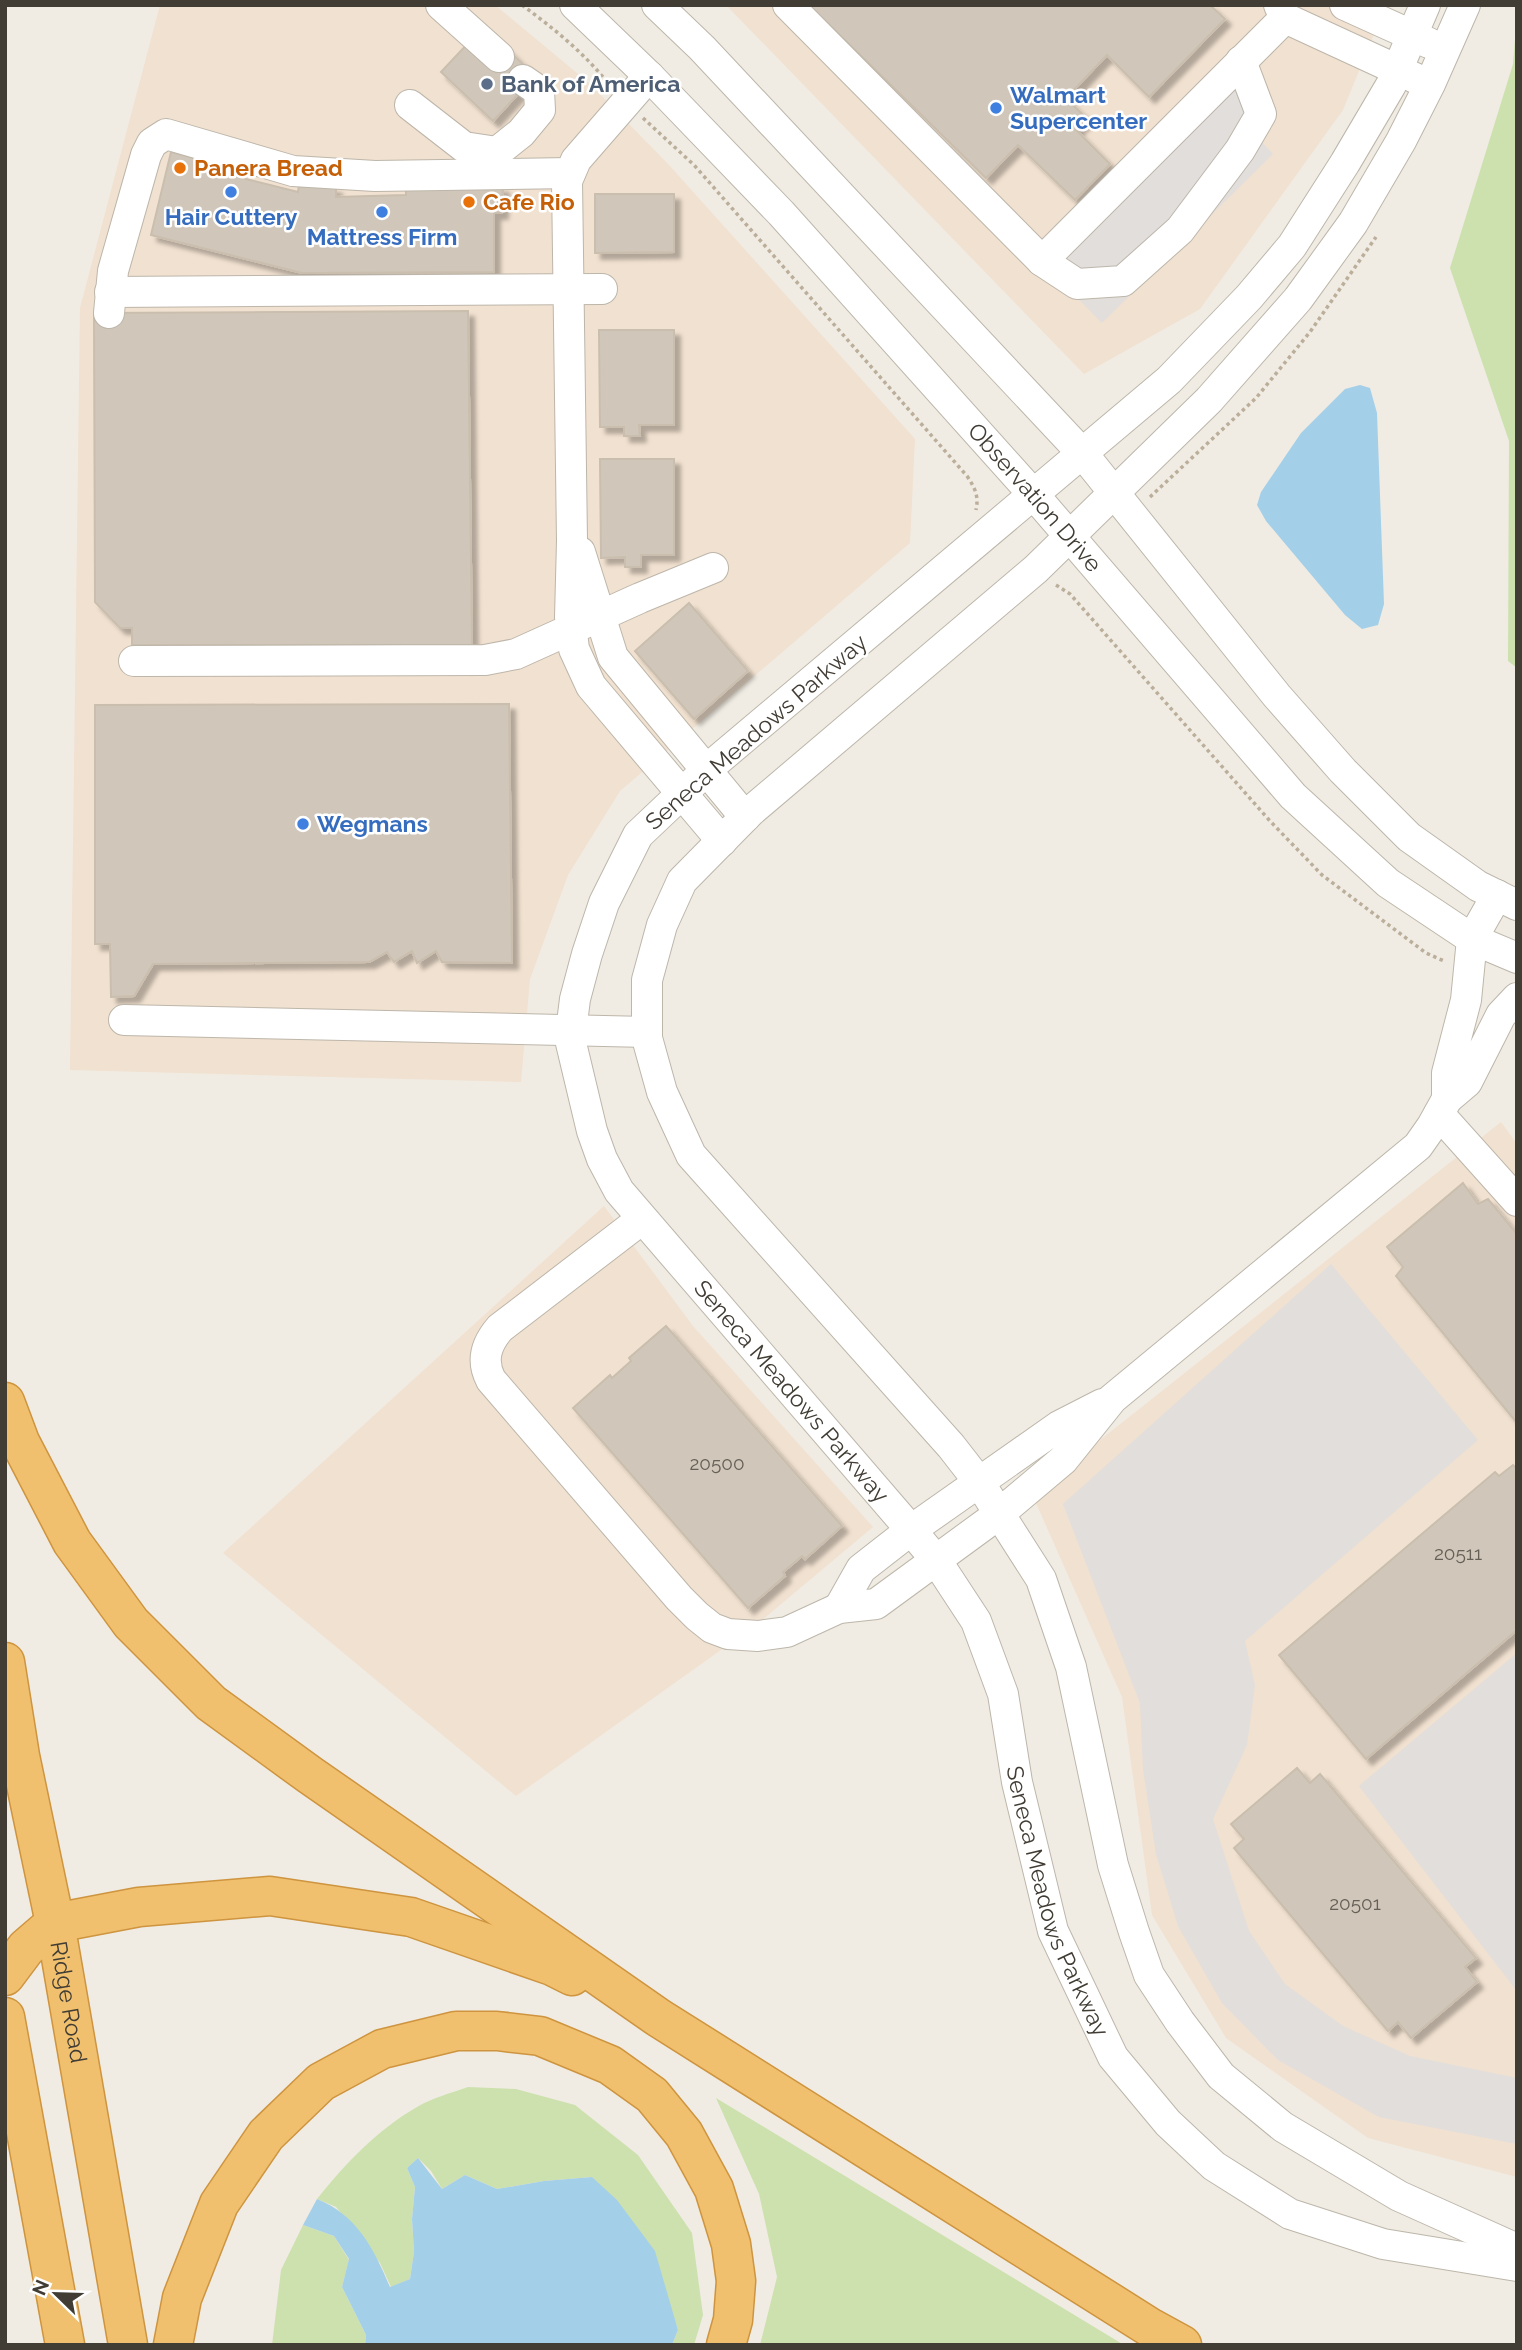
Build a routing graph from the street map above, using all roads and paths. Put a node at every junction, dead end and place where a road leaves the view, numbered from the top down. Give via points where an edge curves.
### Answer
1 (441, 5) edge
2 (522, 5) edge
3 (575, 5) edge
4 (657, 5) edge
5 (788, 5) edge
6 (1345, 5) edge
7 (1425, 5) edge
8 (1465, 5) edge
9 (1282, 12) edge
10 (1412, 35) junction
11 (1445, 51) junction
12 (499, 57) dead end
13 (1241, 61) junction
14 (1397, 71) junction
15 (649, 76) junction
16 (523, 80) dead end
17 (1430, 84) junction
18 (410, 105) dead end
19 (624, 105) junction
20 (570, 173) junction
21 (1042, 261) junction
22 (570, 289) junction
23 (602, 289) dead end
24 (1083, 454) junction
25 (1115, 494) junction
26 (1034, 495) junction
27 (996, 527) junction
28 (572, 531) junction
29 (1069, 537) junction
30 (713, 568) dead end
31 (599, 617) junction
32 (571, 629) junction
33 (152, 656) dead end
34 (706, 771) junction
35 (683, 793) junction
36 (745, 817) junction
37 (722, 841) junction
38 (1507, 900) edge
39 (1472, 939) junction
40 (1517, 958) edge
41 (1517, 998) edge
42 (124, 1020) dead end
43 (572, 1031) junction
44 (647, 1032) junction
45 (1443, 1107) junction
46 (1517, 1201) edge
47 (642, 1219) junction
48 (1112, 1399) junction
49 (5, 1402) edge
50 (979, 1482) junction
51 (999, 1514) junction
52 (911, 1530) junction
53 (936, 1560) junction
54 (839, 1608) junction
55 (5, 1662) edge
56 (55, 1923) junction
57 (5, 1976) edge
58 (5, 2017) edge
59 (659, 2018) junction
60 (1517, 2249) edge
61 (1517, 2266) edge
62 (65, 2345) edge
63 (128, 2345) edge
64 (173, 2345) edge
65 (726, 2345) edge
66 (1182, 2345) edge

1 - 12 street
2 - 19 path via 598,70
3 - 15 street, Observation Drive
4 - 24 street
5 - 21 street
6 - 10 street
7 - 10 street, Seneca Meadows Parkway
8 - 11 street
9 - 13 street
9 - 14 street
10 - 11 street
10 - 14 street, Seneca Meadows Parkway
11 - 17 street
13 - 21 street
13 - 21 street via 1261,114 1181,230 1123,281 1077,284
14 - 17 street
14 - 24 street, Seneca Meadows Parkway via 1292,246 1169,380
15 - 19 street
15 - 26 street, Observation Drive via 781,213
16 - 18 street via 538,91 540,110 497,152 464,147
17 - 25 street via 1353,223 1298,299 1209,400
19 - 20 street
19 - 27 path via 653,125 694,165 967,477 976,490 976,512
20 - 22 street
20 - 22 street via 375,176 293,172 166,134 152,143 146,155 113,271 109,302
22 - 23 street
22 - 28 street
24 - 25 street
24 - 26 street, Seneca Meadows Parkway
25 - 29 street
25 - 38 street via 1343,771 1409,837 1478,886
26 - 27 street, Seneca Meadows Parkway
26 - 29 street, Observation Drive
27 - 34 street, Seneca Meadows Parkway
28 - 31 street
28 - 32 street
29 - 36 street
29 - 39 street, Observation Drive via 1293,796 1388,883
30 - 31 street
31 - 32 street
31 - 34 street via 622,671
32 - 33 street via 516,654 485,660 438,653
32 - 35 street via 574,649 591,686
34 - 35 street, Seneca Meadows Parkway
34 - 36 street
35 - 37 street
35 - 43 street, Seneca Meadows Parkway via 638,835 604,903 575,999
36 - 37 street
37 - 44 street via 682,881 662,925 647,980
38 - 39 street
39 - 40 street, Observation Drive
39 - 45 street via 1466,1000
41 - 45 street via 1501,1015 1467,1082
42 - 43 street
43 - 44 street
43 - 47 street, Seneca Meadows Parkway via 570,1039 602,1158
44 - 50 street via 662,1091 691,1155
45 - 46 street
45 - 48 street via 1418,1146
47 - 52 street, Seneca Meadows Parkway
47 - 54 street via 500,1328 489,1340 485,1355 491,1380 679,1598 712,1628 744,1636 787,1632
48 - 50 street via 1059,1426
48 - 51 street via 1063,1460
49 - 59 highway via 20,1442 72,1542 131,1623 211,1703
50 - 51 street
50 - 52 street
51 - 53 street
51 - 60 street via 1041,1579 1070,1667 1113,1865 1133,1932 1149,1975 1180,2022 1221,2076 1283,2126 1399,2196
52 - 53 street, Seneca Meadows Parkway
52 - 54 street via 861,1569
53 - 54 street via 876,1604
53 - 61 street, Seneca Meadows Parkway via 976,1621 1003,1694 1017,1782 1053,1931 1113,2057 1168,2123 1214,2166 1290,2214 1383,2244
55 - 56 highway, Ridge Road
56 - 57 highway via 26,1948
56 - 59 highway via 139,1907 270,1896 411,1917 552,1966
56 - 63 highway, Ridge Road
58 - 62 highway
59 - 66 highway
64 - 65 highway via 182,2298 219,2204 266,2135 321,2082 382,2049 456,2031 540,2036 610,2065 652,2095 684,2134 714,2189 731,2244 736,2281

